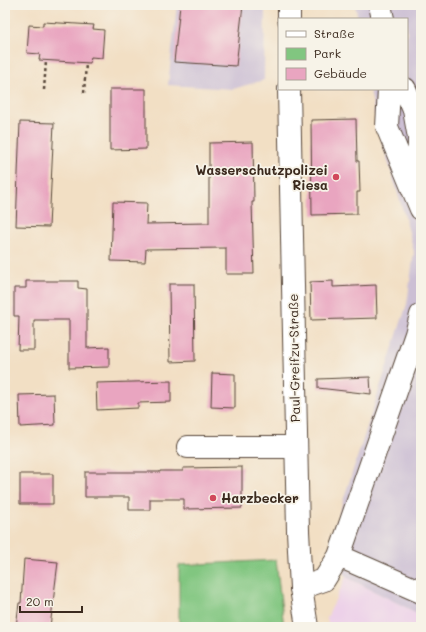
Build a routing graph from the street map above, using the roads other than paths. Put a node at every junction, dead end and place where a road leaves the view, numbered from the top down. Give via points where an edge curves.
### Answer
1 (288, 5) edge
2 (380, 5) edge
3 (289, 18) edge
4 (383, 18) edge
5 (289, 90) edge
6 (389, 90) edge
7 (405, 90) edge
8 (419, 204) edge
9 (419, 328) edge
10 (188, 447) dead end
11 (296, 447) junction
12 (340, 556) junction
13 (301, 588) junction
14 (421, 592) edge
15 (308, 627) edge

1 - 3 main road
2 - 4 main road
5 - 11 main road, Paul-Greifzu-Straße
6 - 8 main road via 387,127
7 - 8 main road via 414,110 419,138
9 - 12 main road
10 - 11 main road
11 - 13 main road, Paul-Greifzu-Straße
12 - 13 main road via 324,580
12 - 14 main road
13 - 15 main road, Paul-Greifzu-Straße

